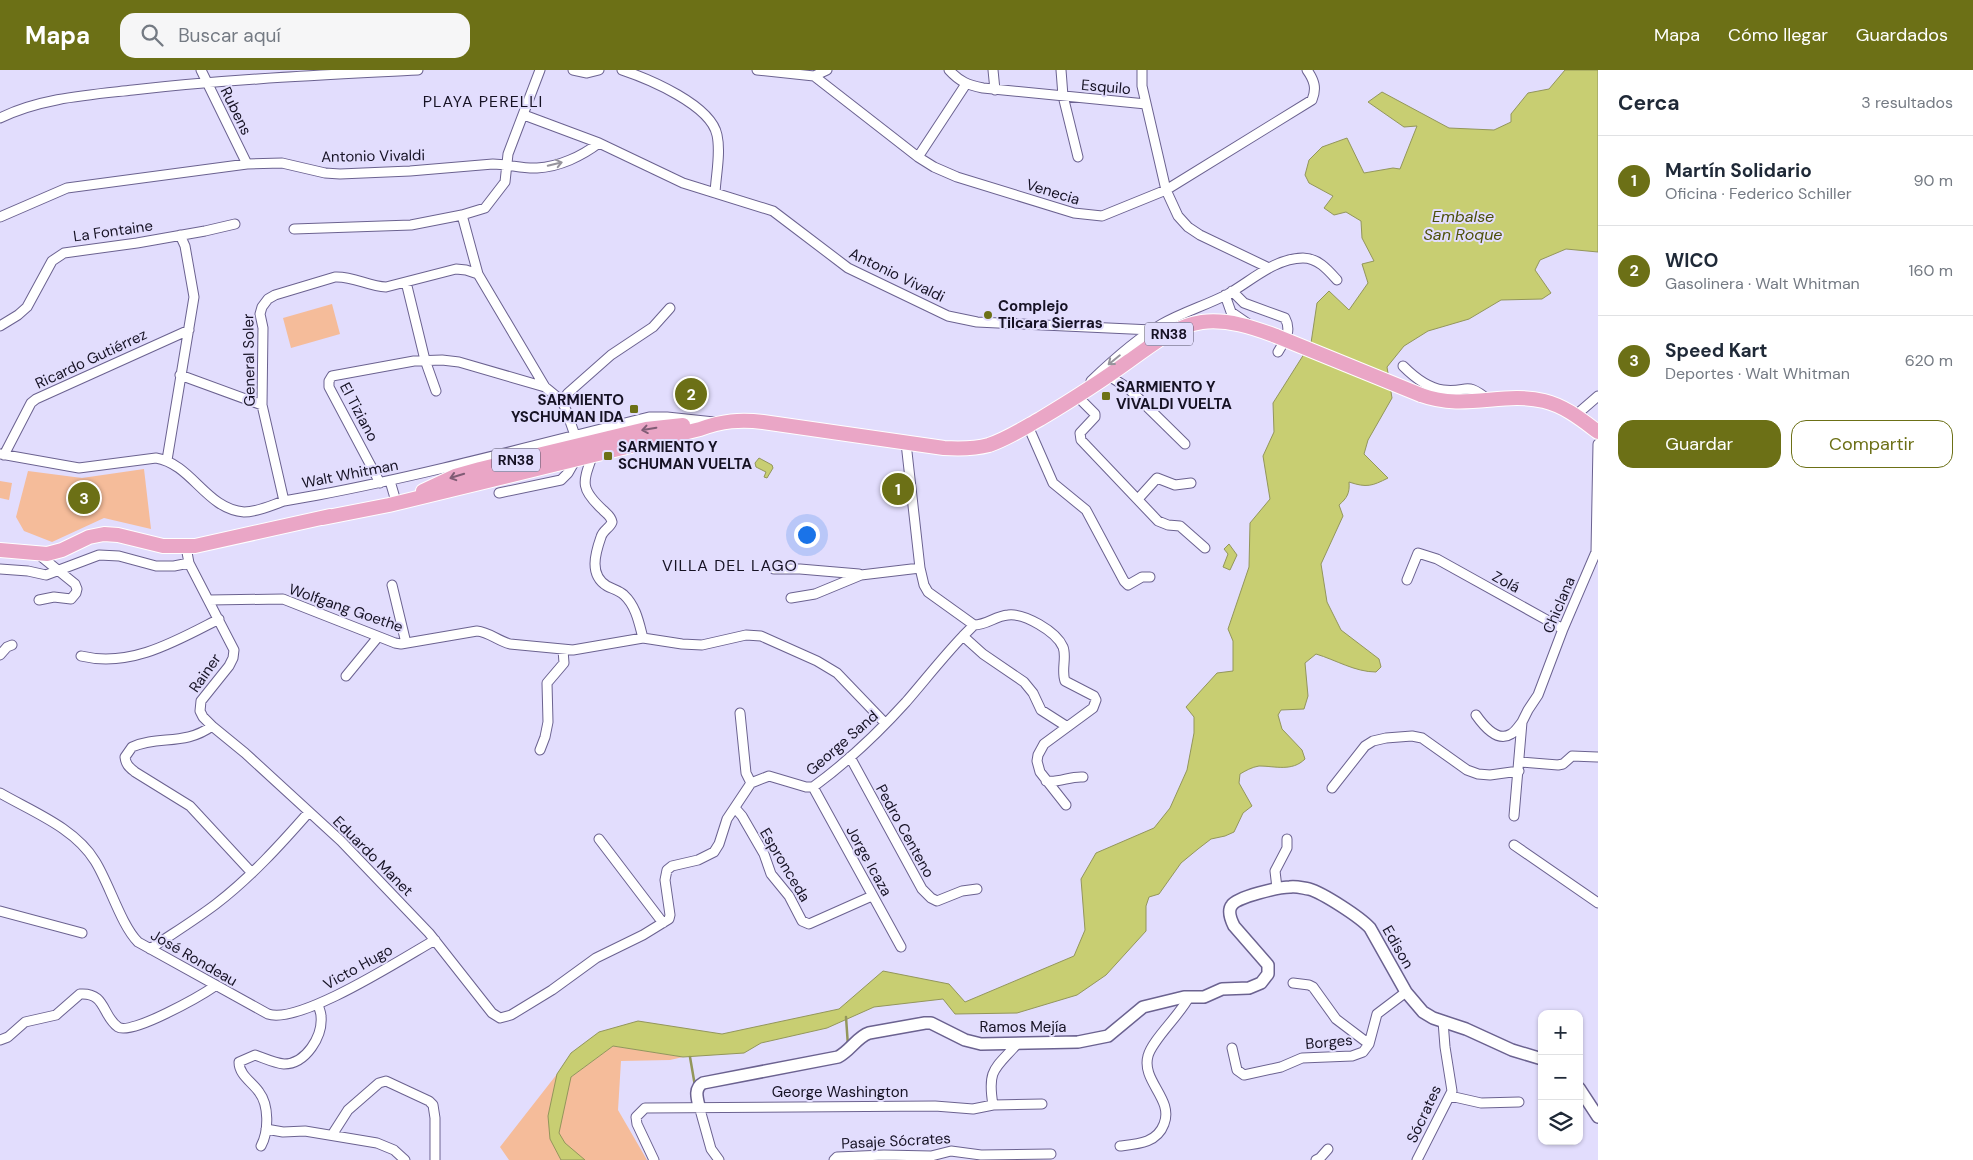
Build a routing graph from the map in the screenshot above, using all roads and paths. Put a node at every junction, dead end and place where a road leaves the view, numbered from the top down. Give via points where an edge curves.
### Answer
1 (201, 70) edge
2 (418, 70) edge
3 (573, 70) edge
4 (599, 70) edge
5 (622, 70) edge
6 (757, 70) edge
7 (826, 70) edge
8 (949, 70) edge
9 (993, 70) edge
10 (1061, 70) edge
11 (1142, 70) edge
12 (1307, 70) edge
13 (537, 71) edge
14 (814, 76) junction
15 (207, 82) junction
16 (966, 84) junction
17 (994, 90) junction
18 (1063, 96) junction
19 (1146, 104) junction
20 (524, 115) junction
21 (0, 118) edge
22 (599, 143) junction
23 (918, 157) junction
24 (1078, 157) dead end
25 (247, 164) junction
26 (507, 164) junction
27 (1166, 190) junction
28 (715, 193) junction
29 (462, 215) junction
30 (0, 217) edge
31 (235, 224) dead end
32 (294, 229) dead end
33 (180, 235) junction
34 (1269, 268) junction
35 (478, 274) junction
36 (1337, 280) dead end
37 (406, 282) junction
38 (1228, 293) junction
39 (670, 308) dead end
40 (0, 326) edge
41 (1257, 329) junction
42 (189, 330) junction
43 (1152, 330) junction
44 (1278, 352) dead end
45 (425, 360) junction
46 (1403, 366) dead end
47 (180, 375) junction
48 (1109, 376) junction
49 (545, 387) junction
50 (436, 390) dead end
51 (1598, 396) edge
52 (1074, 398) junction
53 (562, 401) junction
54 (1490, 401) junction
55 (262, 405) junction
56 (1576, 415) junction
57 (717, 423) junction
58 (1028, 426) junction
59 (1598, 432) edge
60 (906, 443) junction
61 (1185, 444) dead end
62 (1598, 444) edge
63 (577, 446) junction
64 (593, 454) junction
65 (2, 455) edge
66 (167, 460) junction
67 (390, 481) junction
68 (380, 483) junction
69 (1191, 483) dead end
70 (499, 493) dead end
71 (395, 498) junction
72 (1138, 499) junction
73 (284, 502) junction
74 (323, 518) junction
75 (186, 547) junction
76 (1205, 548) dead end
77 (0, 550) edge
78 (1597, 552) edge
79 (38, 554) junction
80 (189, 562) junction
81 (920, 568) junction
82 (0, 569) edge
83 (774, 569) dead end
84 (57, 571) junction
85 (861, 575) junction
86 (1150, 577) dead end
87 (1407, 580) dead end
88 (392, 585) dead end
89 (791, 598) dead end
90 (39, 600) dead end
91 (209, 600) junction
92 (219, 619) junction
93 (974, 625) junction
94 (1563, 629) junction
95 (963, 636) junction
96 (378, 637) junction
97 (643, 638) junction
98 (406, 642) junction
99 (12, 645) dead end
100 (563, 650) junction
101 (0, 655) edge
102 (81, 656) dead end
103 (346, 676) dead end
104 (740, 713) dead end
105 (1476, 715) dead end
106 (1522, 722) junction
107 (885, 724) junction
108 (212, 726) junction
109 (1066, 726) junction
110 (540, 750) dead end
111 (850, 757) junction
112 (1597, 757) dead end
113 (1520, 766) junction
114 (1083, 777) dead end
115 (1046, 781) junction
116 (751, 783) junction
117 (813, 787) junction
118 (1332, 788) dead end
119 (0, 793) edge
120 (1066, 805) dead end
121 (735, 808) junction
122 (309, 812) junction
123 (1514, 816) dead end
124 (599, 839) dead end
125 (1287, 839) dead end
126 (1514, 845) dead end
127 (252, 873) junction
128 (1277, 888) junction
129 (977, 889) dead end
130 (872, 896) junction
131 (1598, 903) edge
132 (0, 911) edge
133 (663, 923) junction
134 (82, 933) dead end
135 (434, 940) junction
136 (901, 947) dead end
137 (150, 950) junction
138 (1268, 965) joint
139 (1293, 983) dead end
140 (215, 986) junction
141 (1406, 992) junction
142 (1189, 997) junction
143 (318, 1005) junction
144 (292, 1014) joint
145 (1443, 1021) junction
146 (0, 1040) edge
147 (1017, 1044) junction
148 (1369, 1044) junction
149 (1232, 1048) dead end
150 (1538, 1058) edge
151 (1583, 1094) edge
152 (1450, 1096) junction
153 (1519, 1102) dead end
154 (1042, 1104) dead end
155 (993, 1105) junction
156 (698, 1106) junction
157 (1598, 1117) edge
158 (266, 1129) junction
159 (332, 1135) junction
160 (261, 1146) dead end
161 (1120, 1146) dead end
162 (1328, 1149) dead end
163 (1051, 1154) dead end
164 (405, 1160) edge
165 (435, 1160) edge
166 (654, 1160) edge
167 (719, 1160) edge
168 (834, 1160) edge
169 (1316, 1160) edge
170 (1417, 1160) edge

1 - 15 street, Rubens
2 - 15 street
3 - 4 street via 587,74
5 - 28 street via 662,86 691,104 713,124 719,145
6 - 14 street
7 - 14 street
8 - 16 street, Esquilo
9 - 17 street
10 - 18 street
11 - 19 street
12 - 27 street, Venecia via 1315,86 1312,100
13 - 20 street
14 - 23 street, Venecia
15 - 21 street via 64,98
15 - 25 street, Rubens
16 - 17 street, Esquilo
16 - 23 street
17 - 18 street, Esquilo
18 - 19 street, Esquilo
18 - 24 street
19 - 27 street
20 - 22 street, Antonio Vivaldi
20 - 26 street
26 -> 22 street, Antonio Vivaldi via 535,168 559,164 588,152
22 - 28 street, Antonio Vivaldi via 683,183
23 - 27 street, Venecia via 957,177 1093,216 1112,214
25 - 26 street, Antonio Vivaldi via 282,162 340,174
25 - 30 street, Antonio Vivaldi via 72,187
26 - 29 street via 506,182 494,199 485,208
27 - 34 street via 1178,216 1188,227
28 - 43 street, Antonio Vivaldi via 773,211 848,268 948,316 977,322
29 - 32 street via 411,225
29 - 35 street
31 - 33 street, La Fontaine
33 - 40 street, La Fontaine via 73,250 58,255 27,307
33 - 42 street via 194,297
34 - 36 street via 1292,260 1310,259
34 - 38 street
35 - 37 street via 456,269
35 - 49 street
37 - 45 street
37 - 55 street, General Soler via 375,287 343,276 268,299 260,314 263,328
38 - 41 street via 1231,312
38 - 43 street
38 - 44 street via 1244,303 1285,318 1288,331
39 - 53 street via 653,327 611,355
41 - 48 main road, RN38 via 1223,322 1188,325 1166,336
41 - 54 main road, RN38, bridge via 1421,395 1452,402
42 - 47 street
42 - 65 street, Ricardo Gutiérrez via 36,399
43 -> 52 street
45 - 49 street via 459,362
45 - 50 street
45 - 68 street, El Tiziano via 338,374 329,381
46 - 54 street via 1436,388 1472,388
47 - 55 street
47 - 66 street
48 - 52 main road, RN38
48 - 61 street via 1128,388
49 - 53 street
51 - 56 street
52 - 58 main road, RN38
52 - 72 street via 1095,414 1082,429 1081,440
53 - 63 street
54 - 56 main road, RN38 via 1545,401
55 - 73 street, General Soler
56 - 59 main road, RN38
57 - 60 main road, RN38 via 736,420 763,422
57 - 63 main road, RN38 via 653,428
57 - 64 main road, RN38
58 - 60 main road, RN38 via 1001,440 968,449
58 - 86 street via 1053,483 1086,510 1124,581 1128,585 1142,577
60 - 81 street
62 - 78 street, Chiclana
63 - 64 main road via 584,453
63 - 67 street, Walt Whitman
63 - 70 street via 568,473 561,480
63 -> 71 main road, RN38 via 455,476 415,494
63 - 74 main road, RN38 via 576,453 570,456 500,474 483,482
64 - 97 street via 584,486 612,522 600,538 595,573 602,582 626,597 638,616
65 - 66 street via 79,468 156,458
66 - 73 street, Walt Whitman via 210,496 232,509 246,512
67 - 68 street, Walt Whitman
67 - 71 street
68 - 73 street, Walt Whitman
69 - 72 street via 1175,485 1158,478
71 - 74 main road, RN38
72 - 76 street via 1158,521 1180,526
74 - 75 main road, RN38
75 - 79 main road, RN38 via 104,534 55,553
75 - 80 street, Rainer
77 - 79 main road, RN38
78 - 94 street, Chiclana
79 - 84 street
80 - 84 street via 156,566 118,556 99,555
80 - 91 street, Rainer
81 - 85 street
81 - 93 street via 928,592
82 - 84 street via 46,574
83 - 85 street
84 - 90 street via 75,584 76,593 71,599 54,597
85 - 89 street via 815,594
87 - 94 street, Zolá via 1418,553 1437,559
88 - 98 street
91 - 92 street, Rainer
91 - 96 street, Wolfgang Goethe via 283,599
92 - 102 street via 168,646 139,655 106,659
92 - 108 street, Rainer via 234,653 229,666 201,701 203,716
93 - 95 street, George Sand
93 - 109 street via 1013,615 1053,633 1064,650 1065,681 1090,693 1096,700 1093,708
94 - 106 street, Chiclana via 1538,695
95 - 107 street, George Sand
95 - 109 street via 1024,682 1040,710
96 - 98 street, Wolfgang Goethe via 395,643
96 - 103 street
97 - 100 street, Wolfgang Goethe
97 - 107 street, Wolfgang Goethe via 702,645 751,635 767,638 837,673
98 - 100 street, Wolfgang Goethe via 477,630 510,644
99 - 101 street
100 - 110 street via 564,664 547,683 548,722
104 - 116 street via 746,773
105 - 106 street via 1491,732 1506,736
106 - 113 street, Chiclana
107 - 111 street, George Sand
108 - 122 street, Eduardo Manet
108 - 127 street via 191,737 137,744 124,757 128,767 190,806
109 - 115 street via 1040,750 1037,762
111 - 117 street, George Sand
111 - 129 street, Pedro Centeno via 927,895 937,901
112 - 113 street via 1572,756 1558,765
113 - 118 street via 1490,775 1478,774 1467,770 1422,738 1386,738 1365,746
113 - 123 street, Chiclana
114 - 115 street
115 - 120 street
116 - 117 street, George Sand via 769,776 806,788
116 - 121 street
117 - 130 street, Jorge Icaza
119 - 137 street, José Rondeau via 62,828 88,851 104,876 130,932
121 - 130 street, Espronceda via 764,854 771,874 806,924
121 - 133 street via 714,852 667,870 665,880 670,915
122 - 127 street
122 - 135 street, Eduardo Manet
124 - 133 street
125 - 128 street via 1287,848 1275,871
126 - 131 street
127 - 137 street via 215,905
128 - 138 street, Edison via 1236,901 1230,908 1234,926
128 - 141 street, Edison via 1291,886 1313,890 1364,921
130 - 136 street, Jorge Icaza
132 - 134 street
133 - 135 street, Eduardo Manet via 596,958 552,990 512,1015 500,1018 492,1013
135 - 143 street, Victo Hugo
137 - 140 street, José Rondeau
138 - 142 street, Ramos Mejía via 1268,974 1256,986 1222,989 1204,998
139 - 148 street via 1313,987 1336,1019
140 - 144 street, José Rondeau via 268,1014
140 - 146 street via 171,1012 124,1028 116,1026 100,1002 85,993 75,996 56,1014 25,1022
141 - 145 street, Edison via 1423,1012
141 - 148 street, Borges via 1377,1014
142 - 147 street, Ramos Mejía via 1143,1007 1124,1025 1103,1038
142 - 161 street via 1148,1056 1147,1067 1152,1082 1168,1114 1165,1123 1153,1138
143 - 144 street, Victo Hugo
143 - 158 street via 321,1016 318,1033 313,1046 297,1061 286,1064 255,1055 239,1062 240,1071 260,1093
145 - 150 street, Edison
145 - 152 street, Sócrates via 1453,1086
147 - 155 street via 993,1071 990,1086
147 - 156 street, Ramos Mejía via 971,1042 931,1023 869,1033 838,1056 700,1084
148 - 149 street, Borges via 1357,1055 1302,1058 1281,1067 1244,1075 1237,1070
151 - 157 street
152 - 153 street via 1481,1103
152 - 170 street, Sócrates
154 - 155 street, George Washington
155 - 156 street, George Washington via 974,1109 935,1106
156 - 166 street, George Washington via 642,1109 636,1117 637,1124
156 - 167 street via 711,1149
158 - 159 street
158 - 160 street
159 - 164 street via 390,1147
159 - 165 street via 348,1110 378,1083 386,1081 434,1105
162 - 169 street
163 - 168 street, Pasaje Sócrates via 981,1155 951,1151 931,1156 884,1155

